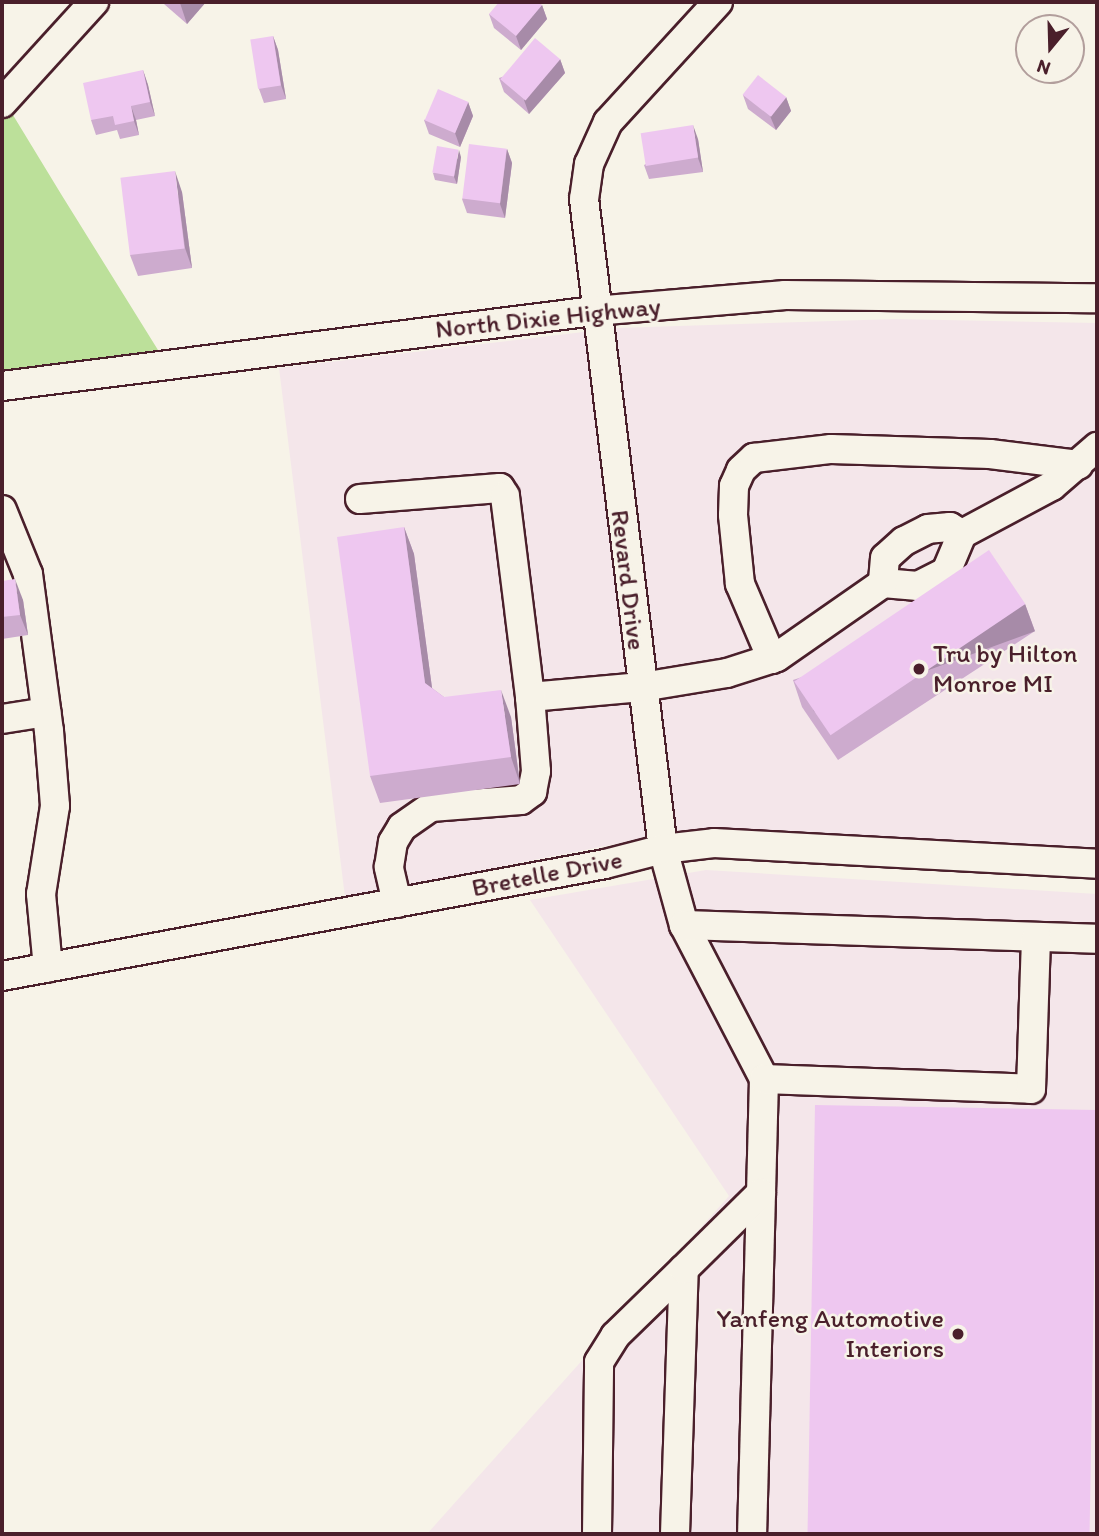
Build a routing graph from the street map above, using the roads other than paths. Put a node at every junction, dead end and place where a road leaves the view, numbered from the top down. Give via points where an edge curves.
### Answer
1 (94, 2) edge
2 (706, 6) edge
3 (2, 103) edge
4 (1097, 298) edge
5 (594, 311) junction
6 (2, 386) edge
7 (1087, 456) edge
8 (360, 499) dead end
9 (6, 526) edge
10 (962, 534) junction
11 (883, 583) junction
12 (772, 659) junction
13 (642, 687) junction
14 (530, 696) junction
15 (46, 712) junction
16 (2, 719) edge
17 (663, 849) junction
18 (1097, 864) edge
19 (397, 903) junction
20 (684, 925) junction
21 (1036, 937) junction
22 (1097, 939) edge
23 (48, 968) junction
24 (2, 976) edge
25 (764, 1079) junction
26 (761, 1193) junction
27 (684, 1269) junction
28 (597, 1534) edge
29 (675, 1534) edge
30 (752, 1534) edge

1 - 3 street
2 - 5 street, Revard Drive via 608,122 589,164 584,199
4 - 5 street, North Dixie Highway via 785,295
5 - 6 street, North Dixie Highway
5 - 13 street, Revard Drive
7 - 10 street via 1032,498
7 - 12 street via 831,449 754,458 741,470 734,486 734,528 740,584
8 - 14 street via 499,488 505,496
9 - 15 street via 28,574
10 - 11 street via 946,572 918,586
10 - 11 street via 950,527 928,528 904,541 885,558
11 - 12 street
12 - 13 street via 727,673
13 - 14 street
13 - 17 street, Revard Drive
14 - 19 street via 536,771 532,792 521,800 431,807 402,827 393,842 389,867
15 - 16 street
15 - 23 street via 55,806 41,894
17 - 18 street, Bretelle Drive via 714,843
17 - 19 street, Bretelle Drive
17 - 20 street, Revard Drive
19 - 23 street, Bretelle Drive
20 - 21 street
20 - 25 street, Revard Drive
21 - 22 street
21 - 25 street via 1031,1089
23 - 24 street, Bretelle Drive
25 - 26 street
26 - 27 street
26 - 30 street
27 - 28 street via 615,1336 599,1362
27 - 29 street

